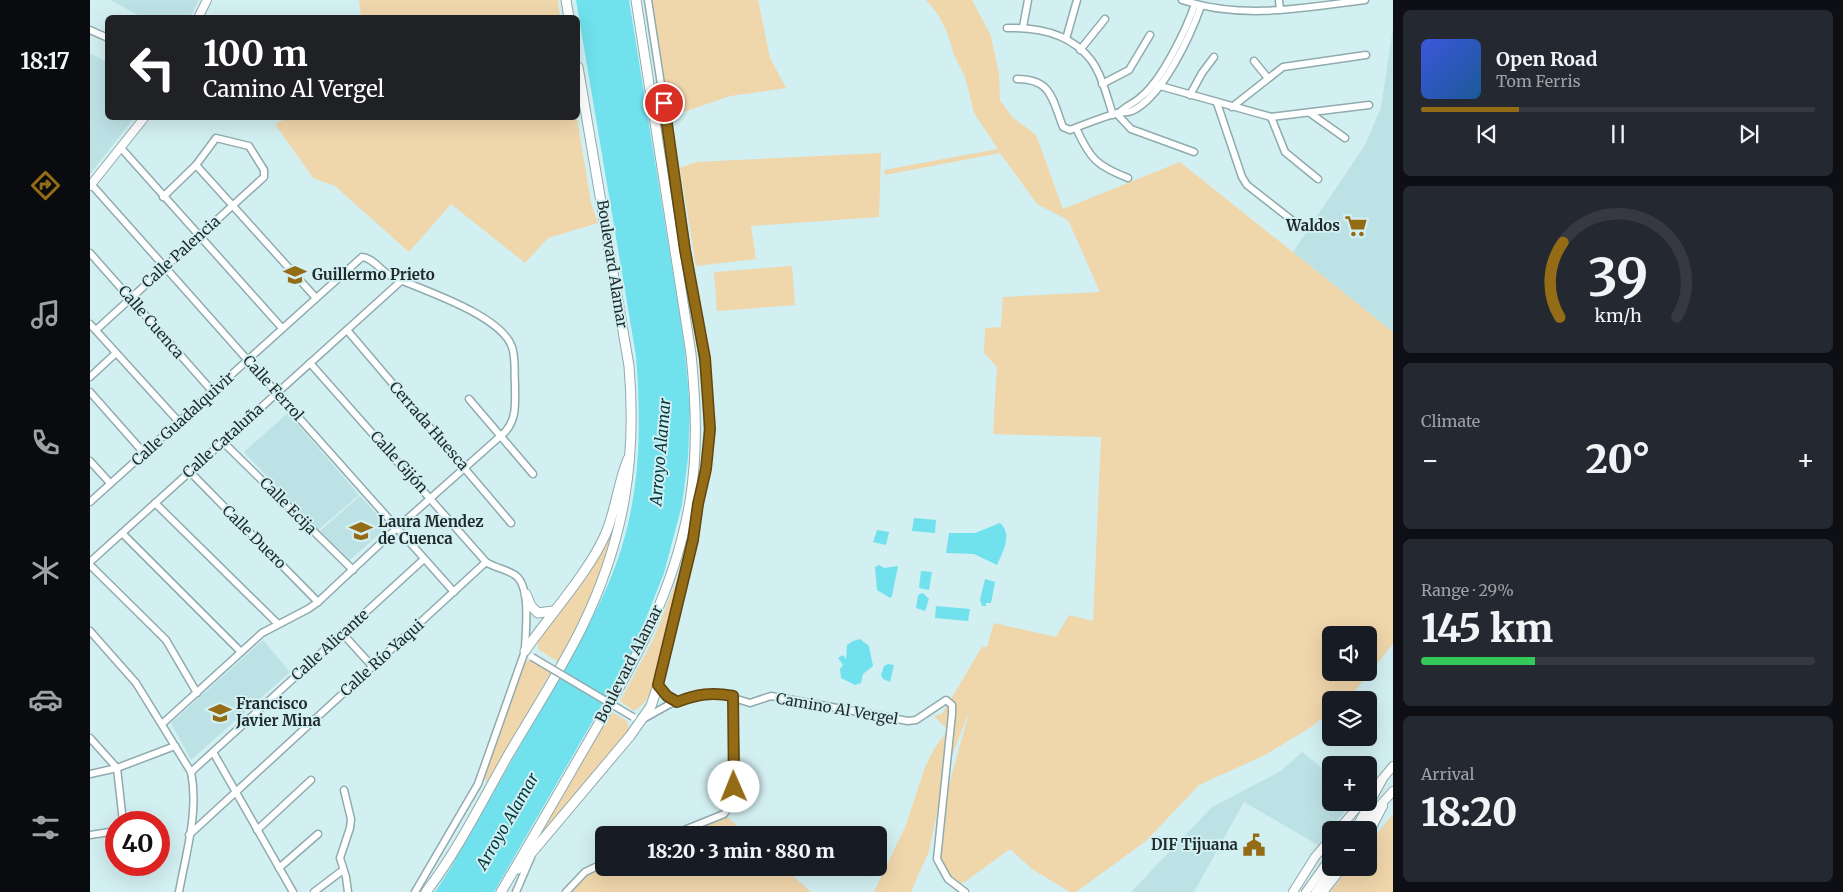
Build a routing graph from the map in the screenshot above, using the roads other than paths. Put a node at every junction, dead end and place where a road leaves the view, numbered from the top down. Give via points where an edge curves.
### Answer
1 (207, 0) edge
2 (566, 0) edge
3 (636, 0) edge
4 (648, 0) edge
5 (1028, 0) edge
6 (1077, 0) edge
7 (1182, 0) edge
8 (1280, 0) edge
9 (1364, 0) edge
10 (1324, 2) edge
11 (1198, 5) junction
12 (1280, 10) junction
13 (200, 15) edge
14 (568, 15) edge
15 (1105, 19) dead end
16 (1007, 28) dead end
17 (1023, 28) junction
18 (90, 30) edge
19 (1150, 35) dead end
20 (105, 37) edge
21 (1066, 39) junction
22 (1080, 50) junction
23 (1366, 55) dead end
24 (1214, 57) dead end
25 (1254, 61) dead end
26 (1267, 77) junction
27 (580, 79) edge
28 (1018, 79) dead end
29 (1102, 84) junction
30 (1156, 85) junction
31 (1190, 95) junction
32 (1218, 103) junction
33 (1369, 105) dead end
34 (1232, 107) junction
35 (1310, 113) junction
36 (1117, 114) junction
37 (1271, 117) junction
38 (142, 120) edge
39 (1076, 128) junction
40 (1345, 138) dead end
41 (121, 148) junction
42 (1194, 152) dead end
43 (196, 165) junction
44 (1128, 178) dead end
45 (1318, 179) dead end
46 (91, 185) edge
47 (163, 197) junction
48 (233, 205) junction
49 (1293, 221) dead end
50 (198, 237) junction
51 (90, 253) edge
52 (165, 267) junction
53 (401, 281) junction
54 (131, 298) junction
55 (316, 298) junction
56 (90, 324) edge
57 (282, 328) junction
58 (96, 330) junction
59 (347, 330) junction
60 (116, 353) junction
61 (248, 360) junction
62 (310, 363) junction
63 (90, 377) edge
64 (90, 392) edge
65 (213, 392) junction
66 (277, 393) junction
67 (469, 400) dead end
68 (179, 422) junction
69 (500, 437) junction
70 (223, 442) junction
71 (632, 450) junction
72 (144, 453) junction
73 (90, 461) edge
74 (465, 467) junction
75 (190, 472) junction
76 (533, 474) dead end
77 (694, 476) junction
78 (110, 484) junction
79 (431, 498) junction
80 (90, 502) edge
81 (155, 503) junction
82 (698, 504) junction
83 (511, 522) dead end
84 (397, 528) junction
85 (122, 533) junction
86 (424, 559) junction
87 (486, 562) junction
88 (90, 563) edge
89 (353, 570) junction
90 (454, 592) junction
91 (526, 594) junction
92 (318, 602) junction
93 (554, 610) junction
94 (278, 624) junction
95 (91, 633) edge
96 (342, 633) junction
97 (241, 652) junction
98 (528, 654) junction
99 (372, 666) junction
100 (658, 685) junction
101 (197, 693) junction
102 (733, 696) junction
103 (677, 702) junction
104 (637, 719) junction
105 (162, 724) junction
106 (90, 738) edge
107 (176, 746) junction
108 (213, 752) junction
109 (1393, 766) edge
110 (117, 768) junction
111 (191, 772) junction
112 (90, 774) edge
113 (312, 780) dead end
114 (1382, 780) junction
115 (1377, 786) edge
116 (344, 790) dead end
117 (236, 791) junction
118 (1393, 792) edge
119 (1385, 802) junction
120 (122, 811) edge
121 (1354, 811) edge
122 (1346, 821) edge
123 (1361, 821) edge
124 (1365, 821) edge
125 (1375, 821) edge
126 (694, 826) edge
127 (257, 830) junction
128 (105, 833) edge
129 (318, 834) dead end
130 (90, 835) edge
131 (189, 835) junction
132 (1322, 849) edge
133 (531, 856) junction
134 (279, 868) junction
135 (595, 868) edge
136 (1322, 869) edge
137 (343, 870) junction
138 (1327, 876) edge
139 (1336, 876) edge
140 (508, 880) junction
141 (179, 892) edge
142 (293, 892) edge
143 (314, 892) edge
144 (348, 892) edge
145 (414, 892) edge
146 (426, 892) edge
147 (501, 892) edge
148 (516, 892) edge
149 (566, 892) edge
150 (965, 892) edge
151 (1293, 892) edge
152 (1306, 892) edge
153 (1316, 892) edge
154 (1323, 892) edge

1 - 13 main road
2 - 14 highway
3 - 77 highway, Boulevard Alamar via 691,354 696,404
4 - 82 street via 708,390 708,449
5 - 17 street
6 - 21 street
7 - 11 street
8 - 12 street
9 - 10 street
10 - 12 street
11 - 12 street via 1231,11
11 - 30 street via 1192,33 1175,52
15 - 22 street
16 - 17 street
17 - 21 street via 1037,29
18 - 20 street
19 - 29 street via 1130,70
21 - 22 street
22 - 29 street via 1091,60
23 - 26 street via 1289,65
24 - 31 street
25 - 26 street
26 - 34 street
27 - 71 highway, Boulevard Alamar via 629,366
28 - 39 street via 1031,79 1044,85 1063,127
29 - 36 street
30 - 31 street
30 - 36 street via 1147,101 1130,112
31 - 32 street
32 - 34 street
32 - 49 street via 1247,185
33 - 35 street
34 - 37 street
35 - 37 street
35 - 40 street
36 - 39 street
36 - 42 street via 1131,129
37 - 45 street via 1285,152
38 - 41 main road
39 - 44 street via 1087,152 1098,164
41 - 46 main road
41 - 47 street
43 - 47 street
43 - 48 street
43 - 48 street, Calle Palencia via 213,140 220,137 249,146 265,173 264,177
46 - 52 street, Calle Ferrol
47 - 50 street
48 - 50 street, Calle Palencia
48 - 55 street
50 - 52 street, Calle Palencia
50 - 57 street
51 - 54 street, Calle Cuenca
52 - 54 street, Calle Palencia
52 - 61 street, Calle Ferrol
53 - 55 street, Calle Guadalquivir via 387,275 365,257 355,261
53 - 59 street, Calle Cataluña
53 - 69 street via 461,305 490,323 510,341 514,358 513,419
54 - 58 street, Calle Palencia
54 - 65 street, Calle Cuenca
55 - 57 street, Calle Guadalquivir
56 - 58 street
57 - 61 street, Calle Guadalquivir
58 - 60 street
59 - 62 street, Calle Cataluña
59 - 74 street, Cerrada Huesca
60 - 63 street
60 - 68 street
61 - 65 street, Calle Guadalquivir
61 - 66 street, Calle Ferrol
62 - 66 street, Calle Cataluña
62 - 79 street, Calle Gijón
64 - 72 street
65 - 68 street, Calle Guadalquivir
66 - 70 street, Calle Cataluña
66 - 84 street, Calle Ferrol
67 - 69 street
68 - 72 street, Calle Guadalquivir
69 - 74 street
69 - 76 street
70 - 75 street, Calle Cataluña
70 - 89 street, Calle Ecija
71 - 93 highway via 621,474 606,534
71 - 146 highway, Boulevard Alamar via 626,494 609,564 582,628 455,848
72 - 78 street, Calle Guadalquivir
73 - 78 street
74 - 79 street
74 - 83 street, Cerrada Huesca
75 - 81 street, Calle Cataluña
75 - 92 street, Calle Duero
77 - 82 highway
77 - 140 highway, Boulevard Alamar via 677,554 652,626 618,692
78 - 80 street, Calle Guadalquivir
79 - 84 street
79 - 87 street, Calle Gijón
81 - 85 street, Calle Cataluña
81 - 94 street
82 - 100 highway via 693,540
84 - 86 street, Calle Ferrol
84 - 89 street
85 - 88 street, Calle Cataluña
85 - 97 street
86 - 90 street, Calle Ferrol
86 - 96 street, Calle Alicante
87 - 90 street, Calle Río Yaqui
87 - 91 street via 518,577
88 - 101 street via 166,640
89 - 92 street
90 - 99 street, Calle Río Yaqui
91 - 93 highway via 538,613
91 - 98 street
92 - 94 street
93 - 98 highway
94 - 97 street
95 - 105 street via 123,666
96 - 99 street
96 - 108 street, Calle Alicante
97 - 101 street
98 - 104 street, bridge
98 - 145 street via 478,784
99 - 117 street, Calle Río Yaqui
100 - 103 highway
100 - 104 highway via 651,706
101 - 105 street
102 - 103 street, Camino Al Vergel via 704,694
102 - 126 street via 733,798 724,814
102 - 150 street, Camino Al Vergel via 750,703 771,696 779,697 908,720 916,720 940,702 946,700 952,705 937,859 948,879
103 - 104 street, Camino Al Vergel
104 - 133 highway
105 - 107 street
106 - 110 street
107 - 110 street
107 - 111 street
108 - 111 street, Calle Alicante
108 - 117 street
109 - 114 main road
110 - 112 street
110 - 120 street
111 - 131 street via 194,796
113 - 127 street
114 - 115 main road
114 - 123 main road
116 - 137 street via 351,819 340,858
117 - 127 street
117 - 131 street, Calle Río Yaqui
118 - 119 main road
119 - 124 main road
119 - 125 main road
121 - 122 main road
127 - 134 street
128 - 130 street
129 - 134 street
131 - 141 street
132 - 151 main road
133 - 140 highway
133 - 148 street
134 - 142 street
135 - 149 street
136 - 152 main road
137 - 143 street
137 - 144 street
138 - 153 main road
139 - 154 main road
140 - 147 highway, Boulevard Alamar

